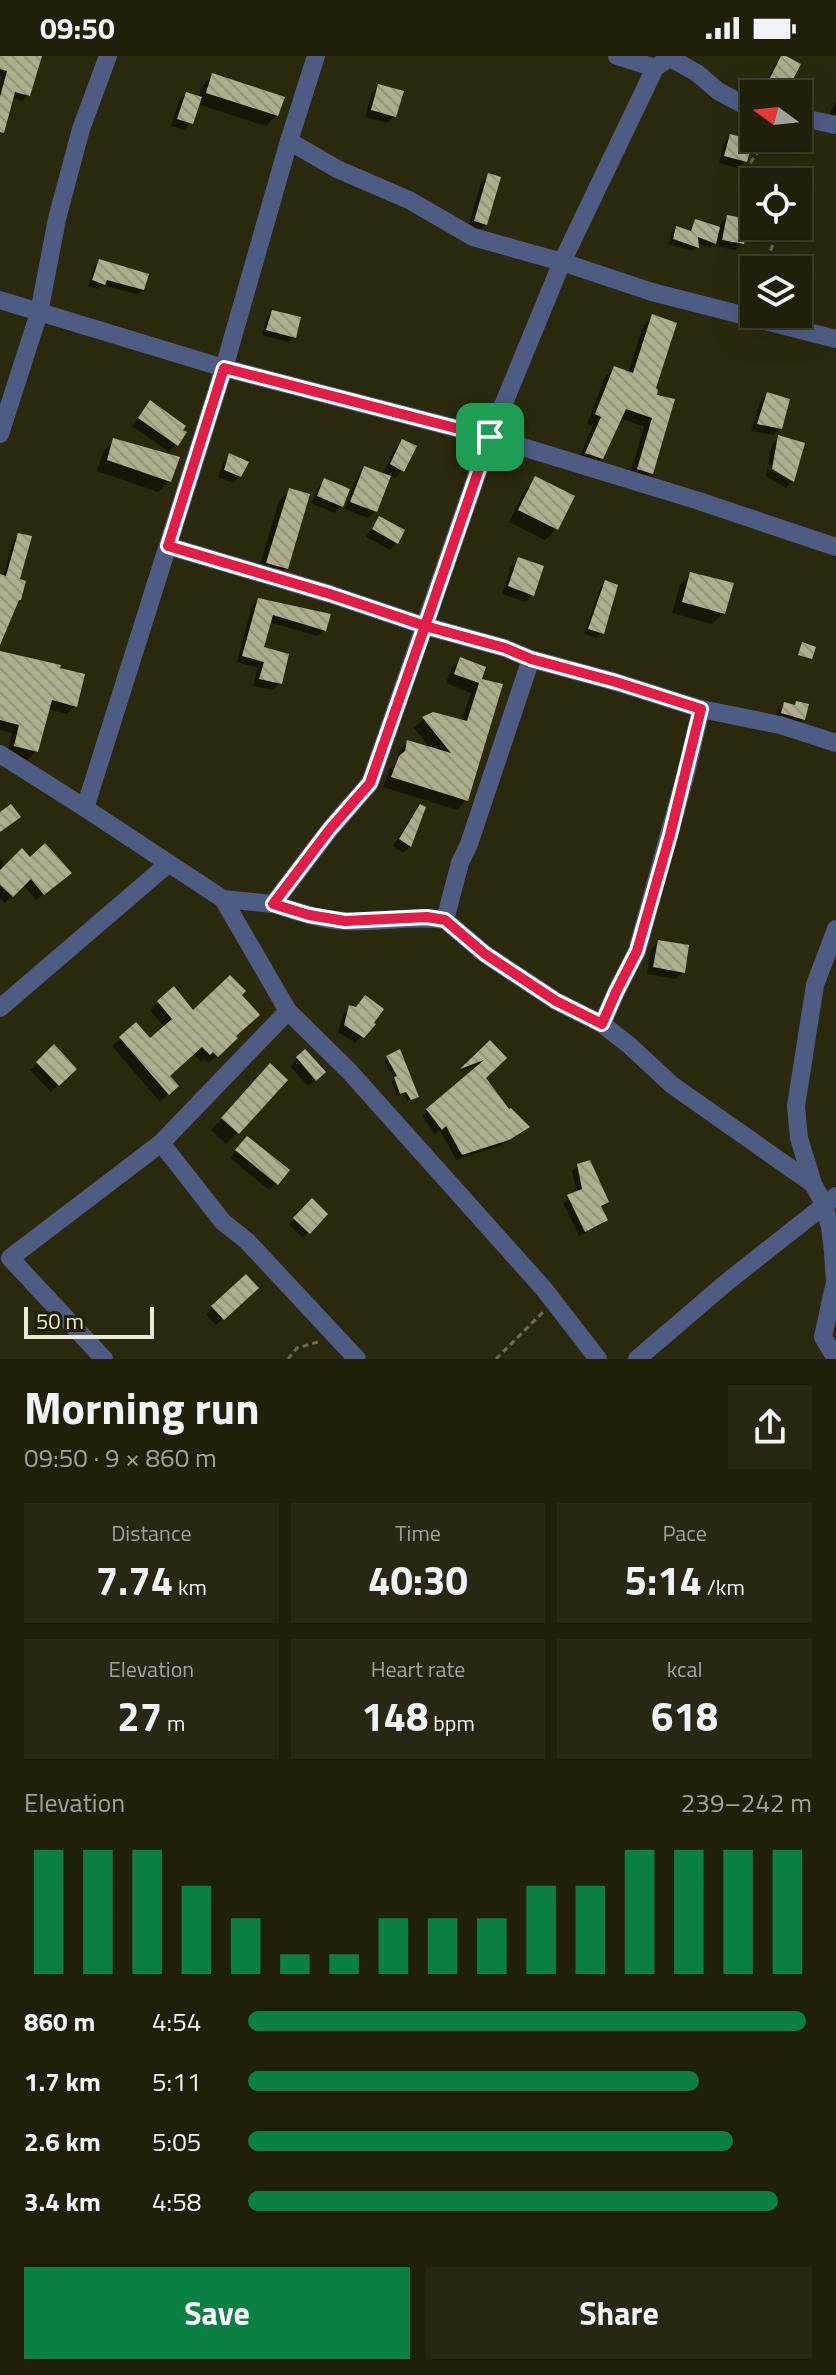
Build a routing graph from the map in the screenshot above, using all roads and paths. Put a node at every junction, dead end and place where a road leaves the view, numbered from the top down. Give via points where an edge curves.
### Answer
1 (108, 56) edge
2 (316, 56) edge
3 (617, 56) edge
4 (666, 61) edge
5 (740, 102) edge
6 (812, 120) edge
7 (836, 125) edge
8 (289, 141) junction
9 (562, 262) junction
10 (0, 300) edge
11 (39, 313) junction
12 (836, 339) edge
13 (224, 368) junction
14 (0, 434) edge
15 (490, 437) junction
16 (168, 546) junction
17 (836, 547) edge
18 (425, 626) junction
19 (531, 659) junction
20 (701, 709) junction
21 (836, 743) edge
22 (0, 754) edge
23 (85, 808) junction
24 (168, 864) junction
25 (223, 899) junction
26 (273, 904) junction
27 (445, 920) junction
28 (836, 929) edge
29 (0, 1008) edge
30 (288, 1011) junction
31 (602, 1024) junction
32 (161, 1143) junction
33 (813, 1184) junction
34 (830, 1200) edge
35 (3, 1257) edge
36 (836, 1282) edge
37 (554, 1301) junction
38 (830, 1332) edge
39 (337, 1337) junction
40 (104, 1359) edge
41 (288, 1359) edge
42 (357, 1359) edge
43 (496, 1359) edge
44 (598, 1359) edge
45 (637, 1359) edge
46 (836, 1359) edge

1 - 11 street via 81,129
2 - 8 street
3 - 4 street
4 - 5 street via 697,73
4 - 9 street
6 - 7 street
8 - 9 street via 473,237
8 - 13 street
9 - 12 street via 652,292
9 - 15 street
10 - 11 street
11 - 13 street
11 - 14 street
13 - 15 street
13 - 16 street
15 - 17 street
15 - 18 street
16 - 18 street
16 - 23 street
18 - 19 street
18 - 26 street via 370,783
19 - 20 street
19 - 27 street
20 - 21 street
20 - 31 street via 637,951
22 - 23 street
23 - 24 street
24 - 25 street
24 - 29 street
25 - 26 street
25 - 30 street
26 - 27 street via 345,921
27 - 31 street via 506,968
28 - 33 street via 815,985 796,1106
30 - 32 street
30 - 37 street via 349,1071
31 - 33 street via 672,1085
32 - 35 street
32 - 39 street via 223,1222
33 - 34 street
34 - 36 street
34 - 45 street
35 - 40 street
36 - 38 street
37 - 43 path
37 - 44 street
38 - 46 street
39 - 41 path via 297,1348
39 - 42 street

